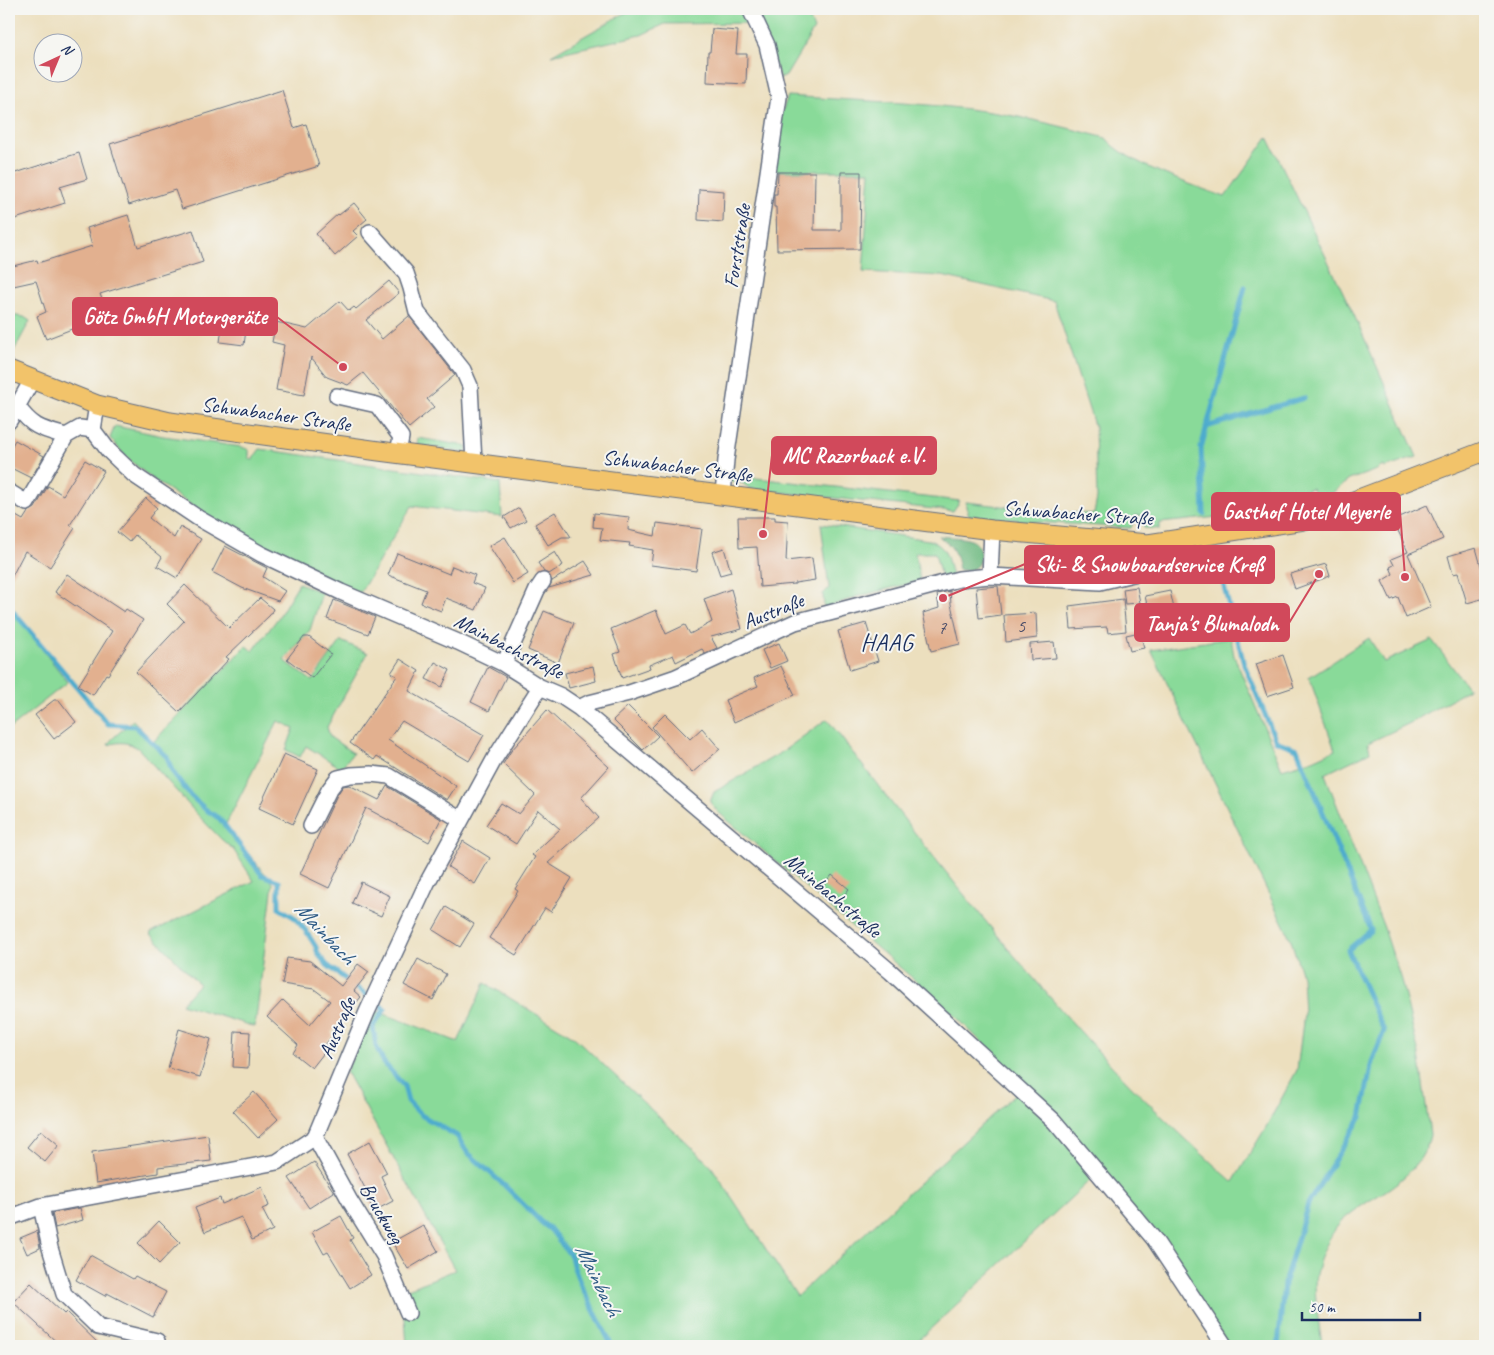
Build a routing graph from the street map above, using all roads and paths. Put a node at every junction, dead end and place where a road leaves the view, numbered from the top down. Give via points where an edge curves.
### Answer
1 (750, 9) edge
2 (370, 232) dead end
3 (9, 370) edge
4 (32, 380) junction
5 (337, 396) dead end
6 (18, 406) junction
7 (96, 406) junction
8 (9, 421) edge
9 (93, 430) junction
10 (66, 436) junction
11 (1485, 451) edge
12 (398, 453) junction
13 (474, 463) junction
14 (9, 492) edge
15 (722, 494) junction
16 (992, 530) junction
17 (1170, 565) dead end
18 (990, 576) junction
19 (543, 581) dead end
20 (504, 664) junction
21 (540, 687) junction
22 (579, 708) junction
23 (461, 820) junction
24 (312, 826) dead end
25 (315, 1137) junction
26 (40, 1206) junction
27 (9, 1218) edge
28 (408, 1313) dead end
29 (157, 1340) dead end
30 (1225, 1346) edge

1 - 15 street, Forststraße via 767,45 780,97
2 - 13 street via 406,273 417,312 463,370 470,386
3 - 4 main road, Schwabacher Straße
4 - 6 street
4 - 7 main road, Schwabacher Straße
5 - 12 street via 377,404 401,437
6 - 8 street
6 - 10 street via 28,422 45,431
7 - 9 street
7 - 12 main road, Schwabacher Straße via 170,422
9 - 10 street via 80,428
9 - 20 street, Mainbachstraße via 134,475 198,518 270,558
10 - 14 street via 27,503
11 - 16 main road, Schwabacher Straße via 1304,520 1148,544
12 - 13 main road, Schwabacher Straße
13 - 15 main road, Schwabacher Straße
15 - 16 main road, Schwabacher Straße
16 - 18 street
17 - 18 street, Austraße via 1100,582
18 - 22 street, Austraße via 959,579 795,622 676,676
19 - 20 street via 536,590
20 - 21 street, Mainbachstraße
21 - 22 street, Mainbachstraße
21 - 23 street, Austraße
22 - 30 street, Mainbachstraße via 891,972 1054,1121 1154,1239
23 - 24 street via 389,776 371,774 338,778
23 - 25 street, Austraße via 427,883 367,1012
25 - 26 street via 277,1162
25 - 28 street, Bruckweg via 384,1256
26 - 27 street
26 - 29 street via 64,1294 98,1327

